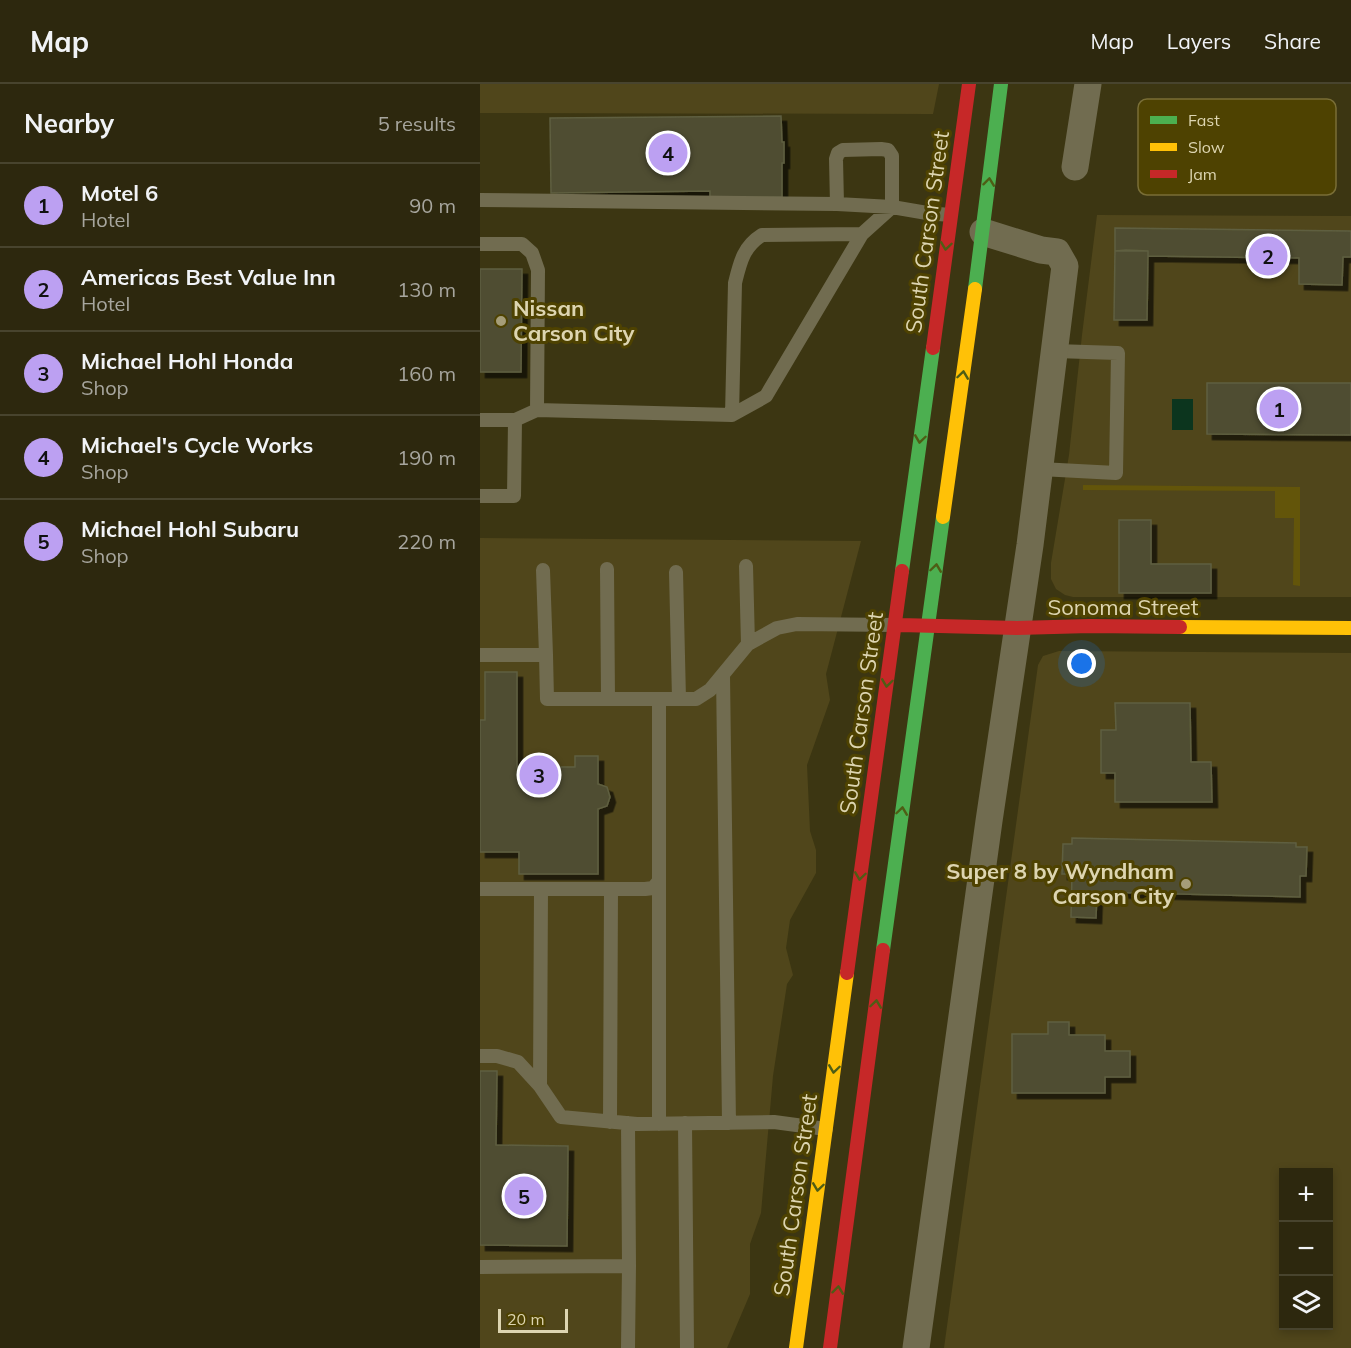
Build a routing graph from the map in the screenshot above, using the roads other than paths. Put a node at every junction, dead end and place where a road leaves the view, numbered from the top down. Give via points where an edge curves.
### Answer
1 (969, 84) edge
2 (1001, 84) edge
3 (1088, 84) edge
4 (1075, 167) dead end
5 (480, 200) edge
6 (837, 204) junction
7 (892, 207) junction
8 (950, 215) junction
9 (983, 232) junction
10 (862, 234) junction
11 (480, 244) edge
12 (1055, 351) junction
13 (537, 410) junction
14 (732, 415) junction
15 (480, 420) edge
16 (514, 420) junction
17 (1040, 469) junction
18 (480, 496) edge
19 (746, 566) dead end
20 (607, 569) dead end
21 (543, 570) dead end
22 (676, 572) dead end
23 (895, 625) junction
24 (928, 626) junction
25 (1017, 628) junction
26 (1351, 628) edge
27 (748, 644) junction
28 (546, 655) junction
29 (480, 656) edge
30 (723, 675) junction
31 (608, 699) junction
32 (659, 699) junction
33 (679, 699) junction
34 (659, 881) junction
35 (480, 889) edge
36 (541, 889) junction
37 (611, 889) junction
38 (480, 1056) edge
39 (540, 1086) junction
40 (610, 1122) junction
41 (628, 1123) junction
42 (685, 1123) junction
43 (729, 1123) junction
44 (659, 1124) junction
45 (825, 1129) junction
46 (629, 1266) junction
47 (480, 1267) edge
48 (628, 1348) edge
49 (687, 1348) edge
50 (796, 1348) edge
51 (830, 1348) edge
52 (916, 1348) edge

1 - 8 main road, South Carson Street
9 -> 2 main road
3 - 4 street
5 - 6 lane
6 - 7 lane
6 - 7 lane via 838,153 881,149 892,156
7 - 8 lane
7 - 10 lane
8 - 9 main road
8 -> 23 main road, South Carson Street
9 - 12 street via 1057,252 1065,266
24 -> 9 main road
10 - 14 lane via 766,396
10 - 14 lane via 762,235 752,241 735,283
11 - 13 lane via 522,244 532,253 538,270
12 - 17 street
12 - 17 lane via 1118,353 1116,473
13 - 14 lane
13 - 16 lane
15 - 16 lane
16 - 18 lane via 514,496
17 - 25 street
19 - 27 lane
20 - 31 lane
21 - 28 lane
22 - 33 lane
23 - 24 main road, Sonoma Street
23 - 27 lane via 797,624 777,628
23 -> 45 main road, South Carson Street
24 - 25 main road, Sonoma Street
51 -> 24 main road
25 - 26 main road, Sonoma Street
25 - 52 street
27 - 30 lane
28 - 29 lane
28 - 31 lane via 547,699
30 - 33 lane via 696,699
30 - 43 lane
31 - 32 lane
32 - 33 lane
32 - 34 lane
34 - 37 lane via 653,888
34 - 44 lane
35 - 36 lane
36 - 37 lane
36 - 39 lane
37 - 40 lane
38 - 39 lane via 518,1062
39 - 40 lane via 561,1117
40 - 41 lane
41 - 44 lane
41 - 46 lane
42 - 43 lane
42 - 44 lane
42 - 49 lane
43 - 45 lane via 774,1122
45 -> 50 main road, South Carson Street
46 - 47 lane
46 - 48 lane

